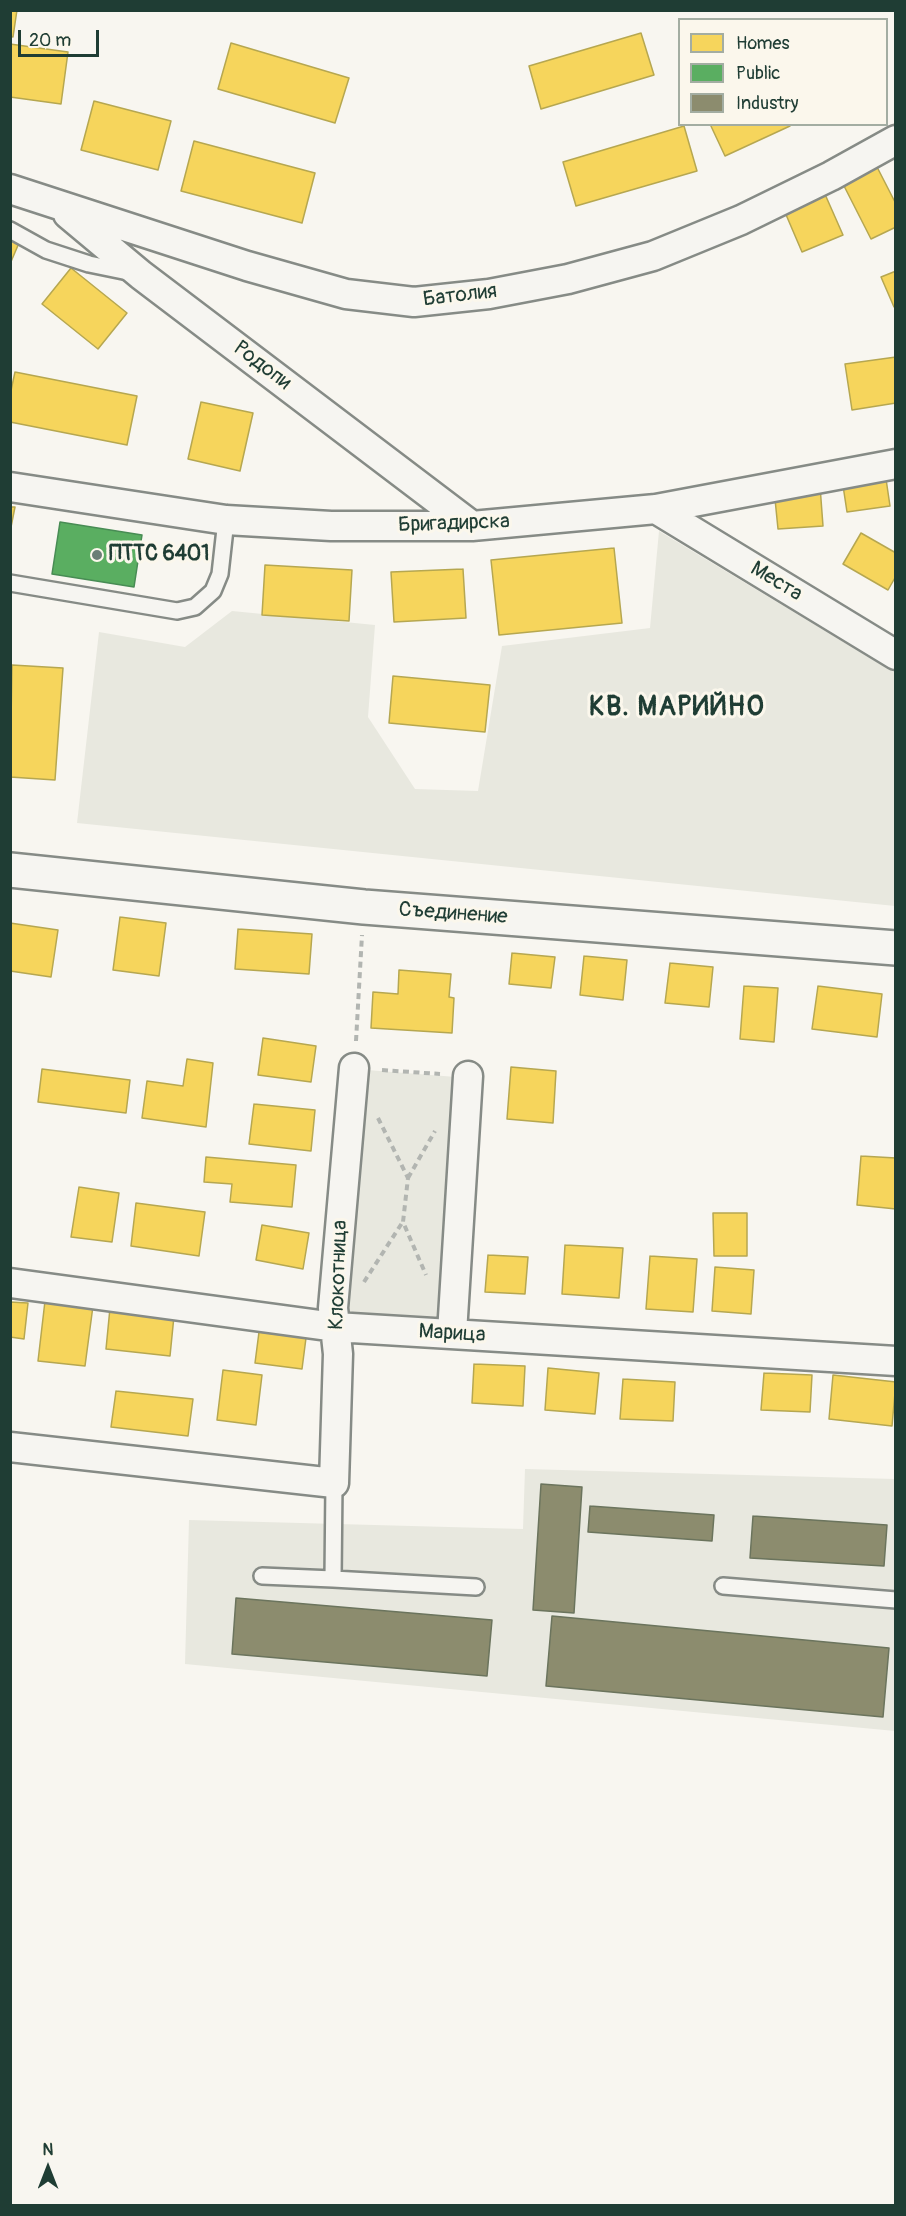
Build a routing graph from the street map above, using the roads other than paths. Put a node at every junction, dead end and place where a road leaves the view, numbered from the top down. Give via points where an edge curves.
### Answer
1 (896, 140) edge
2 (10, 189) edge
3 (54, 202) junction
4 (10, 230) edge
5 (141, 275) junction
6 (896, 464) edge
7 (10, 487) edge
8 (656, 509) junction
9 (226, 520) junction
10 (472, 526) junction
11 (10, 583) edge
12 (896, 655) edge
13 (10, 870) edge
14 (896, 948) edge
15 (354, 1068) road end
16 (468, 1076) road end
17 (10, 1283) edge
18 (335, 1327) junction
19 (452, 1333) junction
20 (896, 1361) edge
21 (10, 1447) edge
22 (334, 1483) junction
23 (262, 1576) dead end
24 (333, 1579) junction
25 (723, 1586) dead end
26 (476, 1587) dead end
27 (896, 1600) edge

1 - 3 street, Батолия via 741,220 653,256 568,279 414,302 346,294 247,266
2 - 3 street, Батолия
3 - 5 street, Родопи
4 - 5 lane via 46,250
5 - 10 street, Родопи
6 - 8 street, Бригадирска
7 - 9 street, Бригадирска
8 - 10 street, Бригадирска
8 - 12 street, Места
9 - 10 street, Бригадирска via 331,526
9 - 11 lane via 220,574 213,591 195,607 177,611
13 - 14 street, Съединение via 364,907
15 - 18 street, Клокотница via 333,1308
16 - 19 street
17 - 18 street, Марица
18 - 19 street, Марица
18 - 22 street, Клокотница via 338,1354
19 - 20 street, Марица
21 - 22 street
22 - 24 lane
23 - 24 lane
24 - 26 lane
25 - 27 lane

